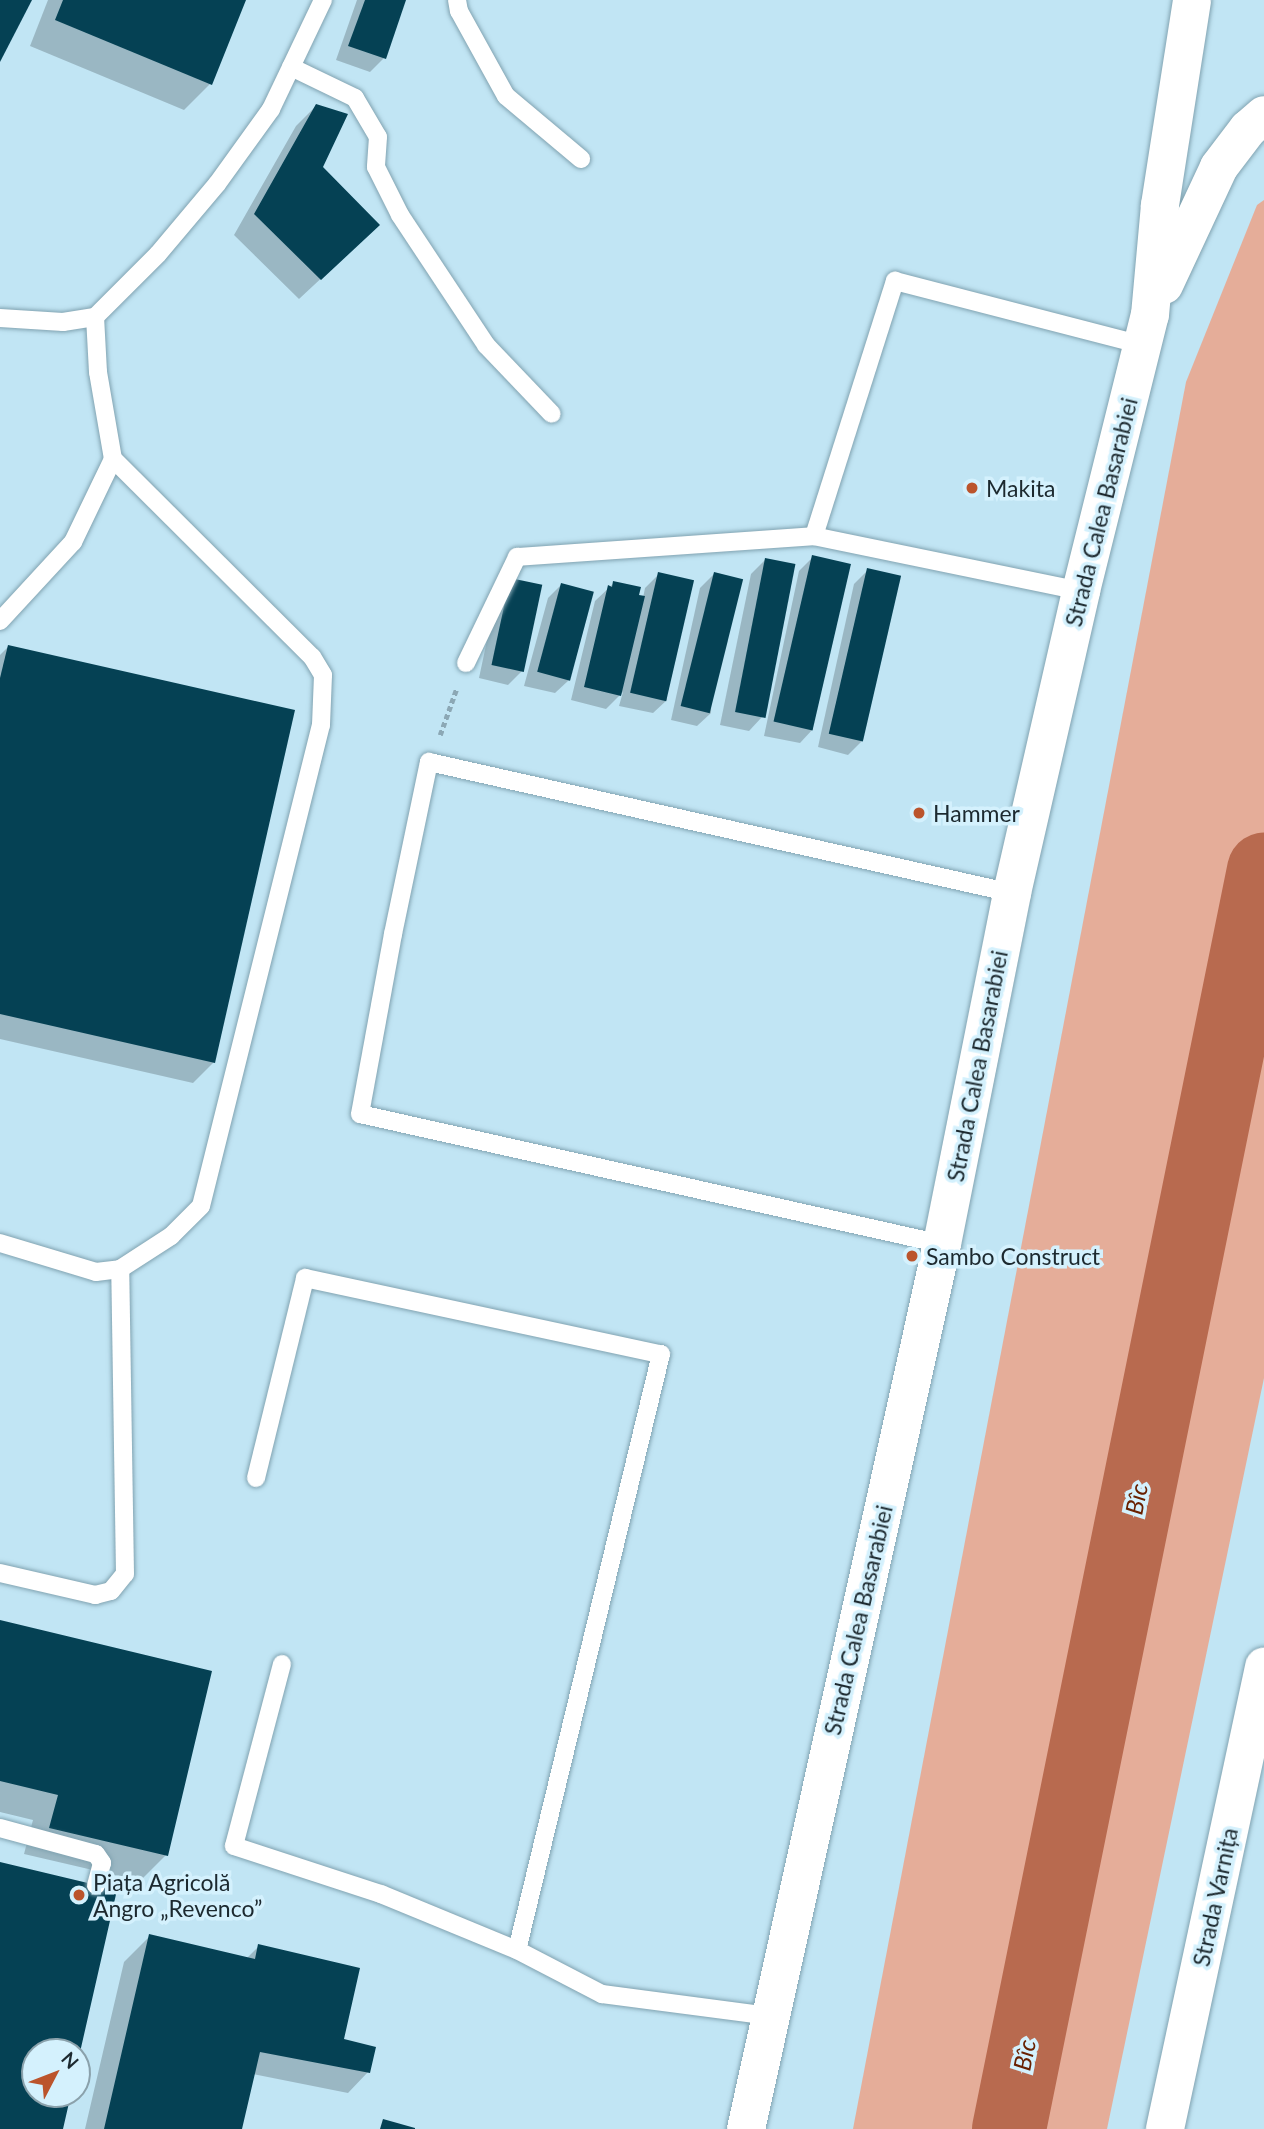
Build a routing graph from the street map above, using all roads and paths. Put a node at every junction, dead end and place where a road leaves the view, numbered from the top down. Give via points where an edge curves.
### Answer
1 (323, 0) edge
2 (457, 0) edge
3 (1192, 0) edge
4 (291, 67) junction
5 (1264, 115) edge
6 (581, 159) dead end
7 (95, 317) junction
8 (0, 318) edge
9 (1146, 330) junction
10 (552, 414) dead end
11 (113, 458) junction
12 (814, 536) junction
13 (1081, 591) junction
14 (0, 621) edge
15 (467, 663) joint
16 (429, 762) junction
17 (1012, 893) junction
18 (0, 1242) edge
19 (942, 1244) junction
20 (120, 1269) junction
21 (256, 1478) dead end
22 (0, 1573) edge
23 (282, 1664) dead end
24 (1264, 1666) edge
25 (0, 1828) edge
26 (96, 1885) dead end
27 (517, 1950) junction
28 (769, 2016) junction
29 (746, 2129) edge
30 (1165, 2129) edge

1 - 4 lane
2 - 6 lane via 506,96
3 - 9 main road, Strada Calea Basarabiei
4 - 7 lane via 271,109 217,184 158,254
4 - 10 lane via 355,98 378,137 376,167 400,215 486,345
5 - 9 main road via 1219,167
7 - 8 lane via 63,322
7 - 11 lane via 98,372
9 - 12 lane via 895,281
9 - 13 main road, Strada Calea Basarabiei
11 - 14 lane via 73,542
11 - 20 lane via 312,657 323,675 324,692 321,725 201,1206 171,1236
12 - 13 lane
12 - 15 lane via 517,557
13 - 17 main road, Strada Calea Basarabiei
15 - 16 path
16 - 17 lane
16 - 19 lane via 360,1114
17 - 19 main road, Strada Calea Basarabiei
18 - 20 lane via 96,1272
19 - 28 main road, Strada Calea Basarabiei
20 - 22 lane via 125,1574 111,1591 95,1595
21 - 27 lane via 305,1278 662,1354
23 - 27 lane via 234,1846 381,1894
24 - 30 main road, Strada Varnița
25 - 26 lane via 96,1854 102,1863
27 - 28 lane via 602,1994
28 - 29 main road, Strada Calea Basarabiei

